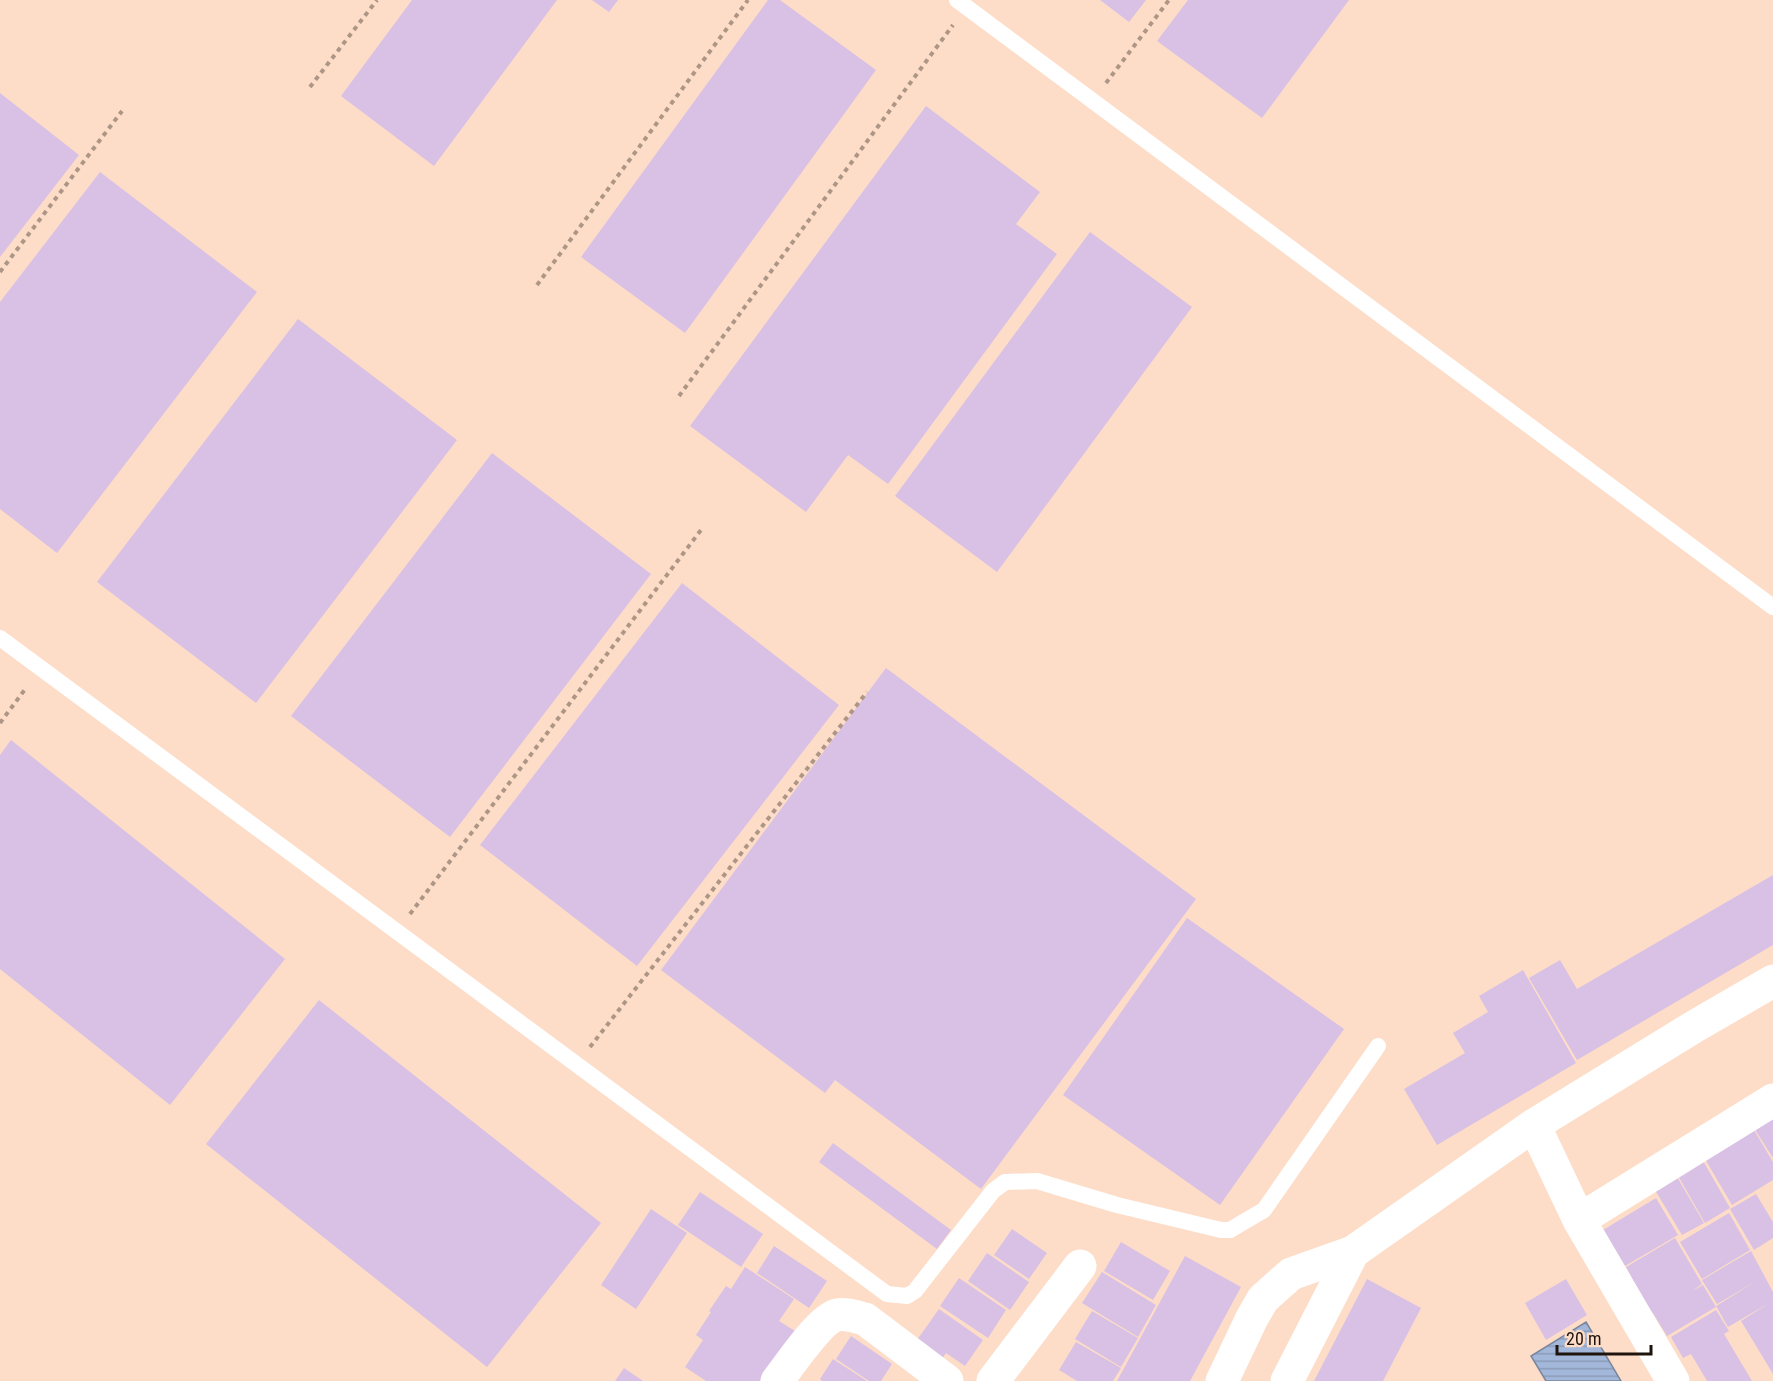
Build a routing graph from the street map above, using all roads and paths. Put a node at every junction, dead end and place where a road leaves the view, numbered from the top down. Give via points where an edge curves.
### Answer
1 (377, 0) edge
2 (748, 0) edge
3 (1169, 0) edge
4 (962, 4) edge
5 (310, 87) dead end
6 (1093, 100) junction
7 (122, 111) dead end
8 (0, 272) edge
9 (537, 285) dead end
10 (679, 396) dead end
11 (701, 530) dead end
12 (1773, 607) edge
13 (0, 638) edge
14 (41, 668) junction
15 (867, 692) dead end
16 (0, 723) edge
17 (397, 931) junction
18 (1773, 981) edge
19 (1378, 1046) dead end
20 (577, 1064) junction
21 (1773, 1100) edge
22 (1534, 1125) junction
23 (1579, 1220) junction
24 (1353, 1252) junction
25 (1080, 1266) dead end
26 (777, 1381) edge
27 (947, 1381) edge
28 (993, 1381) edge
29 (1222, 1381) edge
30 (1287, 1381) edge
31 (1673, 1381) edge

1 - 5 path
2 - 9 path
3 - 6 path
4 - 6 lane
4 - 10 path
6 - 12 lane
7 - 8 path
11 - 17 path
13 - 14 lane
14 - 16 path
14 - 17 lane
15 - 20 path
17 - 20 lane
18 - 22 street
19 - 20 lane via 1264,1210 1248,1221 1221,1230 1037,1181 1005,1182 993,1191 908,1296 887,1294
21 - 23 street
22 - 23 street
22 - 24 street
23 - 31 street
24 - 29 street via 1291,1274 1277,1285 1252,1318
24 - 30 street
25 - 28 street
26 - 27 street via 823,1324 837,1315 865,1319

